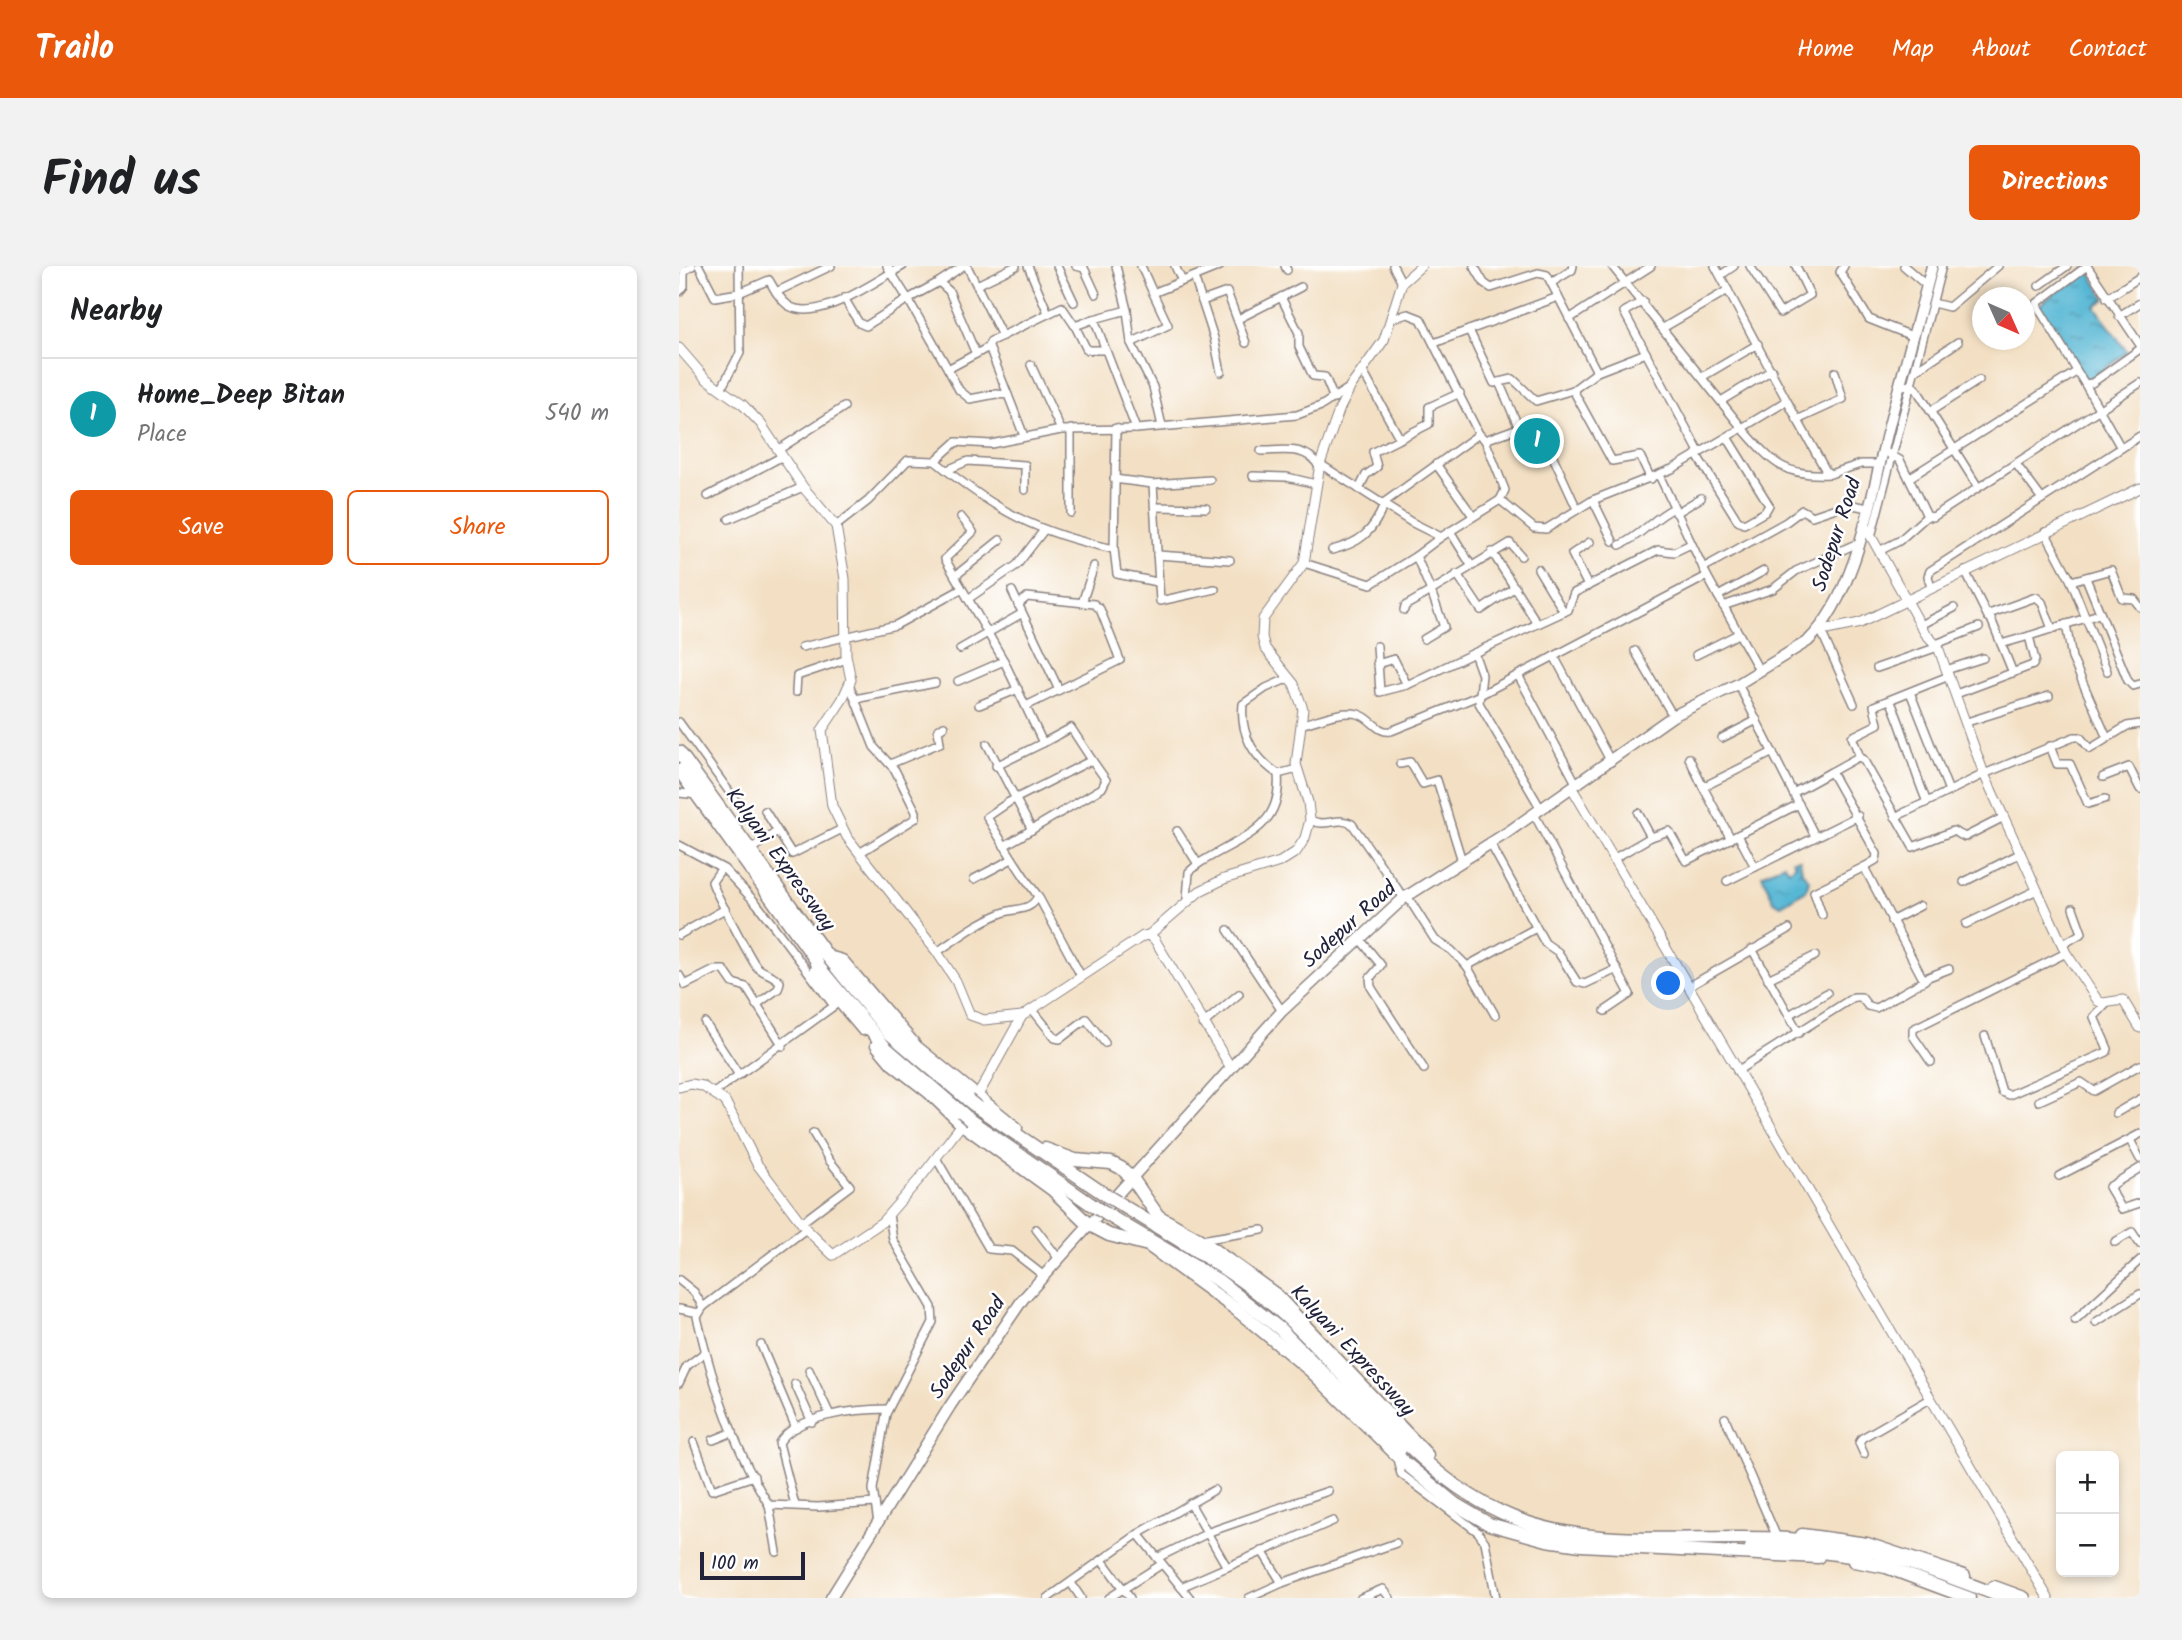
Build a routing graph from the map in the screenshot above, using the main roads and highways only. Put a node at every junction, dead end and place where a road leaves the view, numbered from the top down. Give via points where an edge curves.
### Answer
1 (1932, 266) edge
2 (679, 752) edge
3 (679, 770) edge
4 (823, 962) junction
5 (974, 1102) junction
6 (965, 1119) junction
7 (1132, 1178) junction
8 (1088, 1224) junction
9 (831, 1598) edge
10 (1969, 1598) edge
11 (1985, 1598) edge
12 (2005, 1598) edge
13 (2024, 1598) edge

1 - 7 main road, Sodepur Road via 1899,386 1887,452 1879,464 1843,589 1819,632 1738,684 1673,716 1406,897 1282,1011
2 - 4 highway, Kalyani Expressway via 752,849
3 - 4 highway, Kalyani Expressway
4 - 5 highway via 889,1033
4 - 6 highway via 885,1047
5 - 7 highway, Kalyani Expressway via 1050,1154 1111,1163
5 - 12 highway via 1264,1298 1432,1470 1507,1515 1592,1535 1801,1539 1902,1559
6 - 8 highway, Kalyani Expressway via 1053,1189
6 - 11 highway via 1101,1211 1219,1281 1280,1329 1360,1413 1428,1475 1511,1523 1578,1539 1793,1548 1869,1559
7 - 8 main road, Sodepur Road
7 - 13 highway, Kalyani Expressway via 1158,1216 1275,1294 1344,1364 1395,1425 1441,1468 1491,1503 1531,1518 1594,1532 1775,1533 1867,1544
8 - 9 main road, Sodepur Road via 1023,1299 950,1406
8 - 10 highway, Kalyani Expressway via 1148,1245 1202,1283 1310,1370 1396,1455 1455,1504 1489,1524 1581,1545 1850,1560 1886,1567

